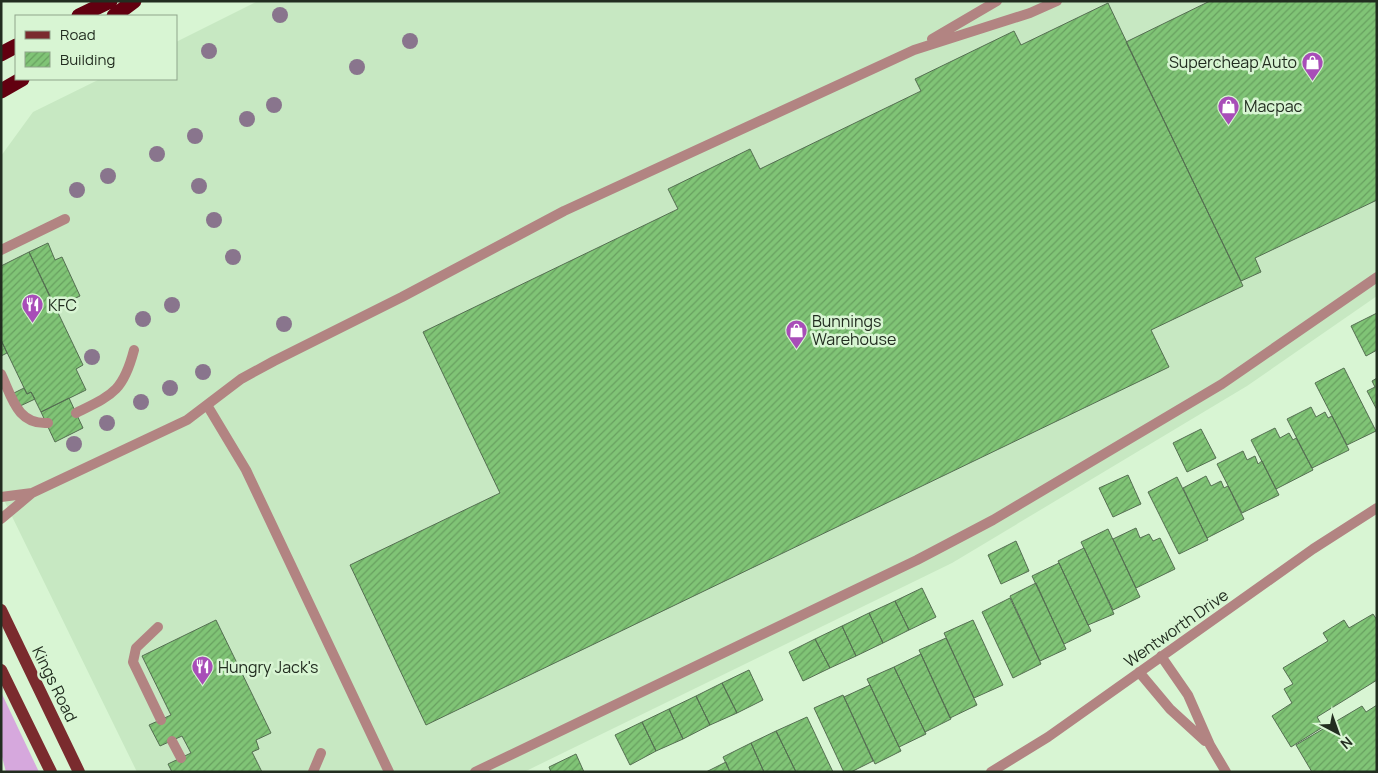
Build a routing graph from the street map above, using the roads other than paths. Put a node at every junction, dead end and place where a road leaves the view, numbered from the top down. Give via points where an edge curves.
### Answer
1 (110, 1) edge
2 (134, 1) edge
3 (998, 1) edge
4 (1057, 1) edge
5 (81, 15) edge
6 (115, 15) edge
7 (15, 47) edge
8 (914, 50) junction
9 (1, 54) edge
10 (20, 80) edge
11 (1, 91) edge
12 (65, 219) dead end
13 (1, 250) edge
14 (1377, 277) edge
15 (134, 350) dead end
16 (1, 374) edge
17 (207, 405) junction
18 (76, 413) dead end
19 (48, 423) dead end
20 (32, 493) junction
21 (1, 497) edge
22 (1377, 508) edge
23 (1, 519) edge
24 (1, 610) edge
25 (158, 628) dead end
26 (1161, 656) junction
27 (1, 670) edge
28 (1139, 672) junction
29 (161, 720) dead end
30 (172, 741) dead end
31 (1210, 745) junction
32 (321, 753) dead end
33 (181, 758) dead end
34 (51, 772) edge
35 (79, 772) edge
36 (313, 772) edge
37 (389, 772) edge
38 (475, 772) edge
39 (991, 772) edge
40 (1226, 772) edge

1 - 5 highway
2 - 6 highway
3 - 8 street
4 - 8 street via 1030,13
7 - 9 highway
8 - 17 street via 564,211 274,361 241,379
10 - 11 highway
12 - 13 street
14 - 38 street via 1222,384 993,520 917,560
15 - 18 street via 128,374 120,386 111,395
16 - 19 street via 22,414 33,422
17 - 20 street via 187,420
17 - 37 street via 246,470
20 - 21 street
20 - 23 street
22 - 26 street, Wentworth Drive
24 - 35 main road, Kings Road
25 - 29 street via 136,648 133,662
26 - 28 street, Wentworth Drive
26 - 31 street via 1188,695
27 - 34 main road
28 - 31 street via 1170,708
28 - 39 street, Wentworth Drive via 1048,737
30 - 33 street
31 - 40 street
32 - 36 street

